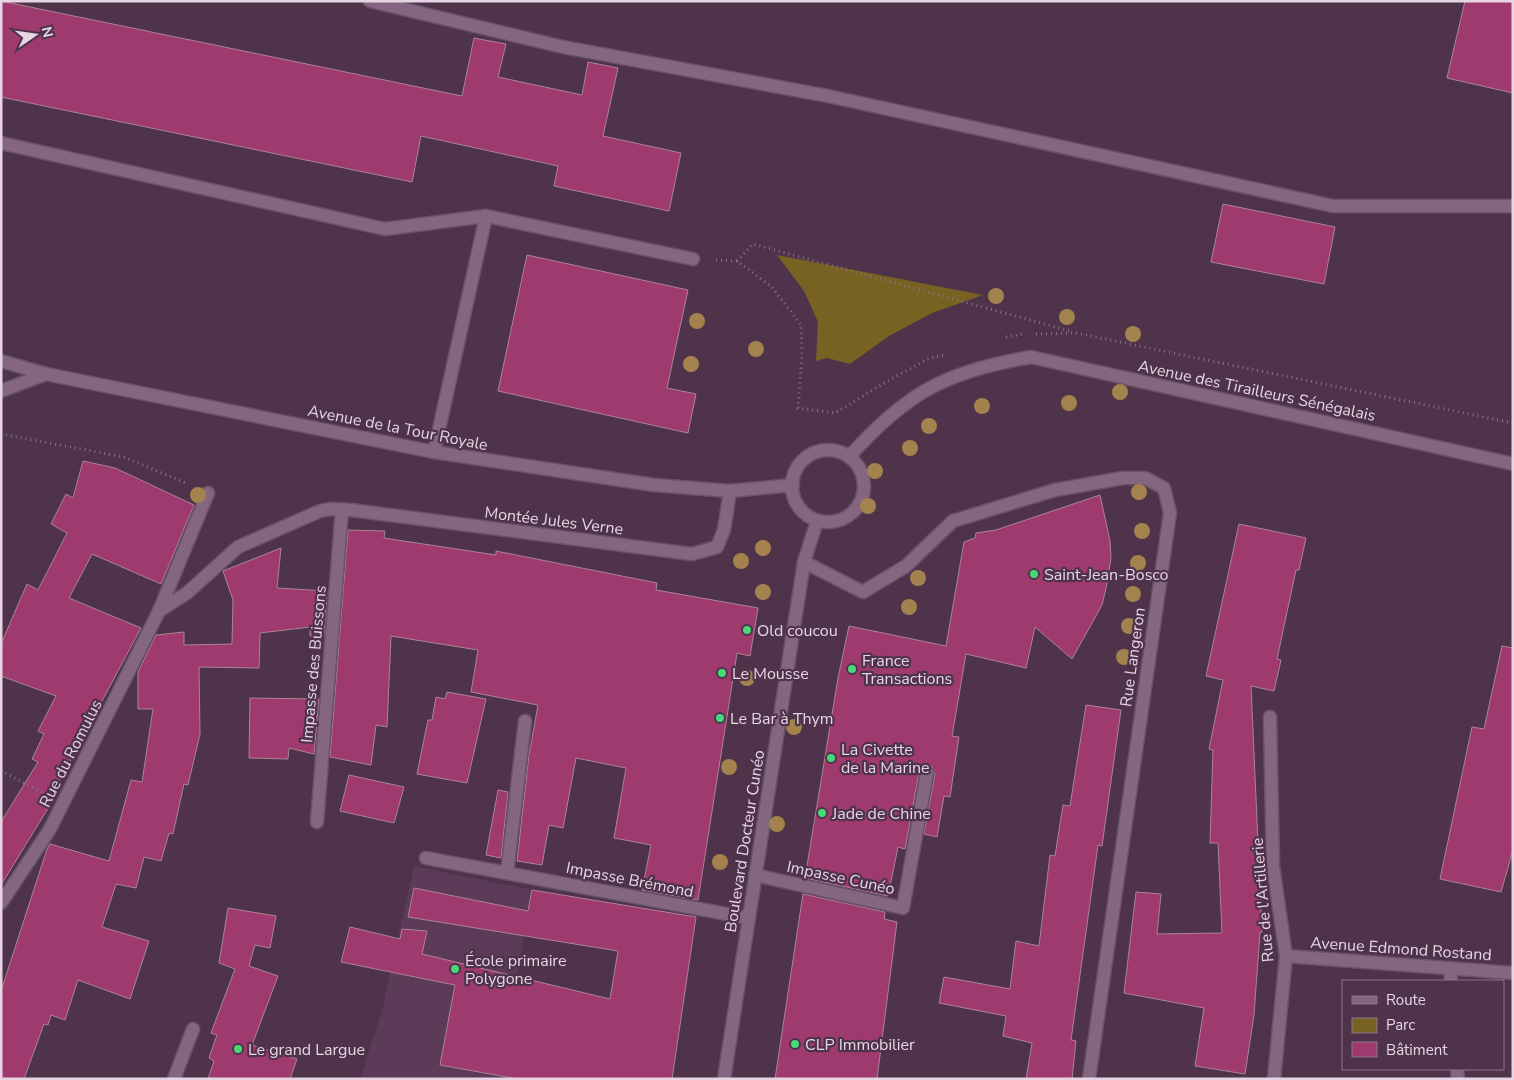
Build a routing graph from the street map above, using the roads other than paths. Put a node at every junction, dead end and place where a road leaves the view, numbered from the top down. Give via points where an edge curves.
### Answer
1 (370, 1) edge
2 (1, 143) edge
3 (1513, 206) edge
4 (486, 216) junction
5 (693, 258) road end
6 (1, 361) edge
7 (46, 374) junction
8 (1, 391) edge
9 (434, 452) junction
10 (849, 457) junction
11 (1513, 464) edge
12 (793, 485) junction
13 (730, 491) junction
14 (208, 493) road end
15 (336, 509) junction
16 (817, 520) junction
17 (804, 562) junction
18 (159, 611) junction
19 (1270, 717) dead end
20 (525, 721) dead end
21 (927, 773) dead end
22 (317, 822) dead end
23 (426, 858) dead end
24 (506, 873) junction
25 (755, 875) junction
26 (1, 903) edge
27 (748, 918) junction
28 (1286, 956) junction
29 (1450, 968) junction
30 (1513, 973) edge
31 (1450, 980) edge
32 (193, 1028) dead end
33 (174, 1079) edge
34 (724, 1079) edge
35 (1090, 1079) edge
36 (1274, 1079) edge

1 - 3 street via 563,47 828,96 1333,206
2 - 4 street via 385,229
4 - 5 street
4 - 9 street
6 - 7 street, Avenue de la Tour Royale
7 - 8 street
7 - 9 street, Avenue de la Tour Royale
9 - 13 street, Avenue de la Tour Royale via 654,485
10 - 11 street, Avenue des Tirailleurs Sénégalais via 898,407 941,380 993,363 1030,357
10 - 12 street via 831,450 812,454 795,472
10 - 16 street via 856,463 864,480 861,500 848,516 828,522
12 - 13 street, Avenue de la Tour Royale
12 - 16 street via 796,503 809,517
13 - 15 street, Montée Jules Verne via 724,530 717,547 692,554
14 - 18 street, Rue du Romulus
15 - 18 street via 238,546 187,593
15 - 22 street, Impasse des Buissons
16 - 17 street, Boulevard Docteur Cunéo
17 - 25 street, Boulevard Docteur Cunéo
17 - 35 street, Rue Langeron via 863,592 906,566 953,521 1055,490 1123,478 1145,478 1164,488 1170,513
18 - 26 street, Rue du Romulus via 50,829
19 - 28 street, Rue de l'Artillerie via 1273,866
20 - 24 street
21 - 25 street, Impasse Cunéo via 904,908
23 - 24 street, Impasse Brémond
24 - 27 street, Impasse Brémond
25 - 27 street, Boulevard Docteur Cunéo
27 - 34 street, Boulevard Docteur Cunéo
28 - 29 street, Avenue Edmond Rostand
28 - 36 street, Rue de l'Artillerie
29 - 30 street, Avenue Edmond Rostand
29 - 31 street
32 - 33 street

